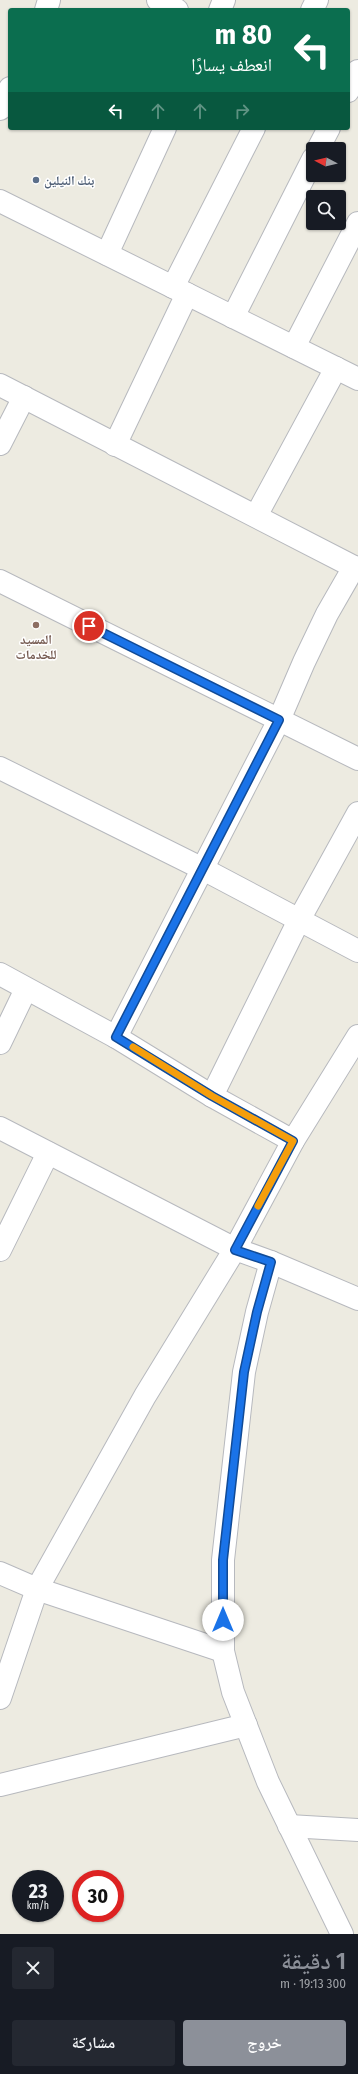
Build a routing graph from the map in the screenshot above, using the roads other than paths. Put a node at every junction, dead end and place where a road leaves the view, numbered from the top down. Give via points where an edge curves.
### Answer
1 (158, 0) edge
2 (173, 8) edge
3 (358, 72) edge
4 (350, 87) edge
5 (8, 92) edge
6 (0, 109) edge
7 (165, 130) edge
8 (253, 130) edge
9 (328, 130) edge
10 (322, 142) edge
11 (306, 173) edge
12 (0, 201) edge
13 (358, 223) edge
14 (107, 254) junction
15 (180, 290) junction
16 (233, 317) junction
17 (294, 347) junction
18 (336, 368) junction
19 (358, 379) edge
20 (0, 384) edge
21 (24, 397) junction
22 (0, 444) edge
23 (115, 445) junction
24 (256, 516) junction
25 (356, 568) edge
26 (0, 581) edge
27 (279, 720) junction
28 (358, 759) edge
29 (0, 768) edge
30 (358, 813) edge
31 (203, 869) junction
32 (299, 920) junction
33 (358, 951) edge
34 (0, 974) edge
35 (26, 989) junction
36 (358, 1036) edge
37 (116, 1037) junction
38 (0, 1043) edge
39 (212, 1096) junction
40 (0, 1128) edge
41 (293, 1141) junction
42 (48, 1153) junction
43 (0, 1250) edge
44 (235, 1250) junction
45 (271, 1262) junction
46 (358, 1299) edge
47 (0, 1573) edge
48 (38, 1589) junction
49 (223, 1651) junction
50 (0, 1698) edge
51 (246, 1725) junction
52 (0, 1785) edge
53 (289, 1826) junction
54 (358, 1830) edge
55 (342, 1934) edge

1 - 2 street
3 - 4 street
5 - 6 street
7 - 14 street
8 - 15 street
9 - 10 street
11 - 16 street
12 - 14 street
13 - 17 street
14 - 15 street
15 - 16 street
15 - 23 street
16 - 17 street
17 - 18 street
18 - 19 street
18 - 24 street
20 - 21 street
21 - 22 street
21 - 23 street
23 - 24 street
24 - 25 street
25 - 27 street via 304,662
26 - 27 street
27 - 28 street
27 - 31 street
29 - 31 street
30 - 32 street
31 - 32 street
31 - 37 street
32 - 33 street
32 - 39 street
34 - 35 street
35 - 37 street
35 - 38 street
36 - 41 street
37 - 39 street
39 - 41 street
40 - 42 street
41 - 44 street
42 - 43 street
42 - 44 street
44 - 45 street
44 - 48 street via 145,1396
45 - 46 street
45 - 49 street via 244,1372 223,1560
47 - 48 street
48 - 49 street
48 - 50 street
49 - 51 street via 233,1692
51 - 52 street
51 - 53 street via 268,1782
53 - 54 street
53 - 55 street

